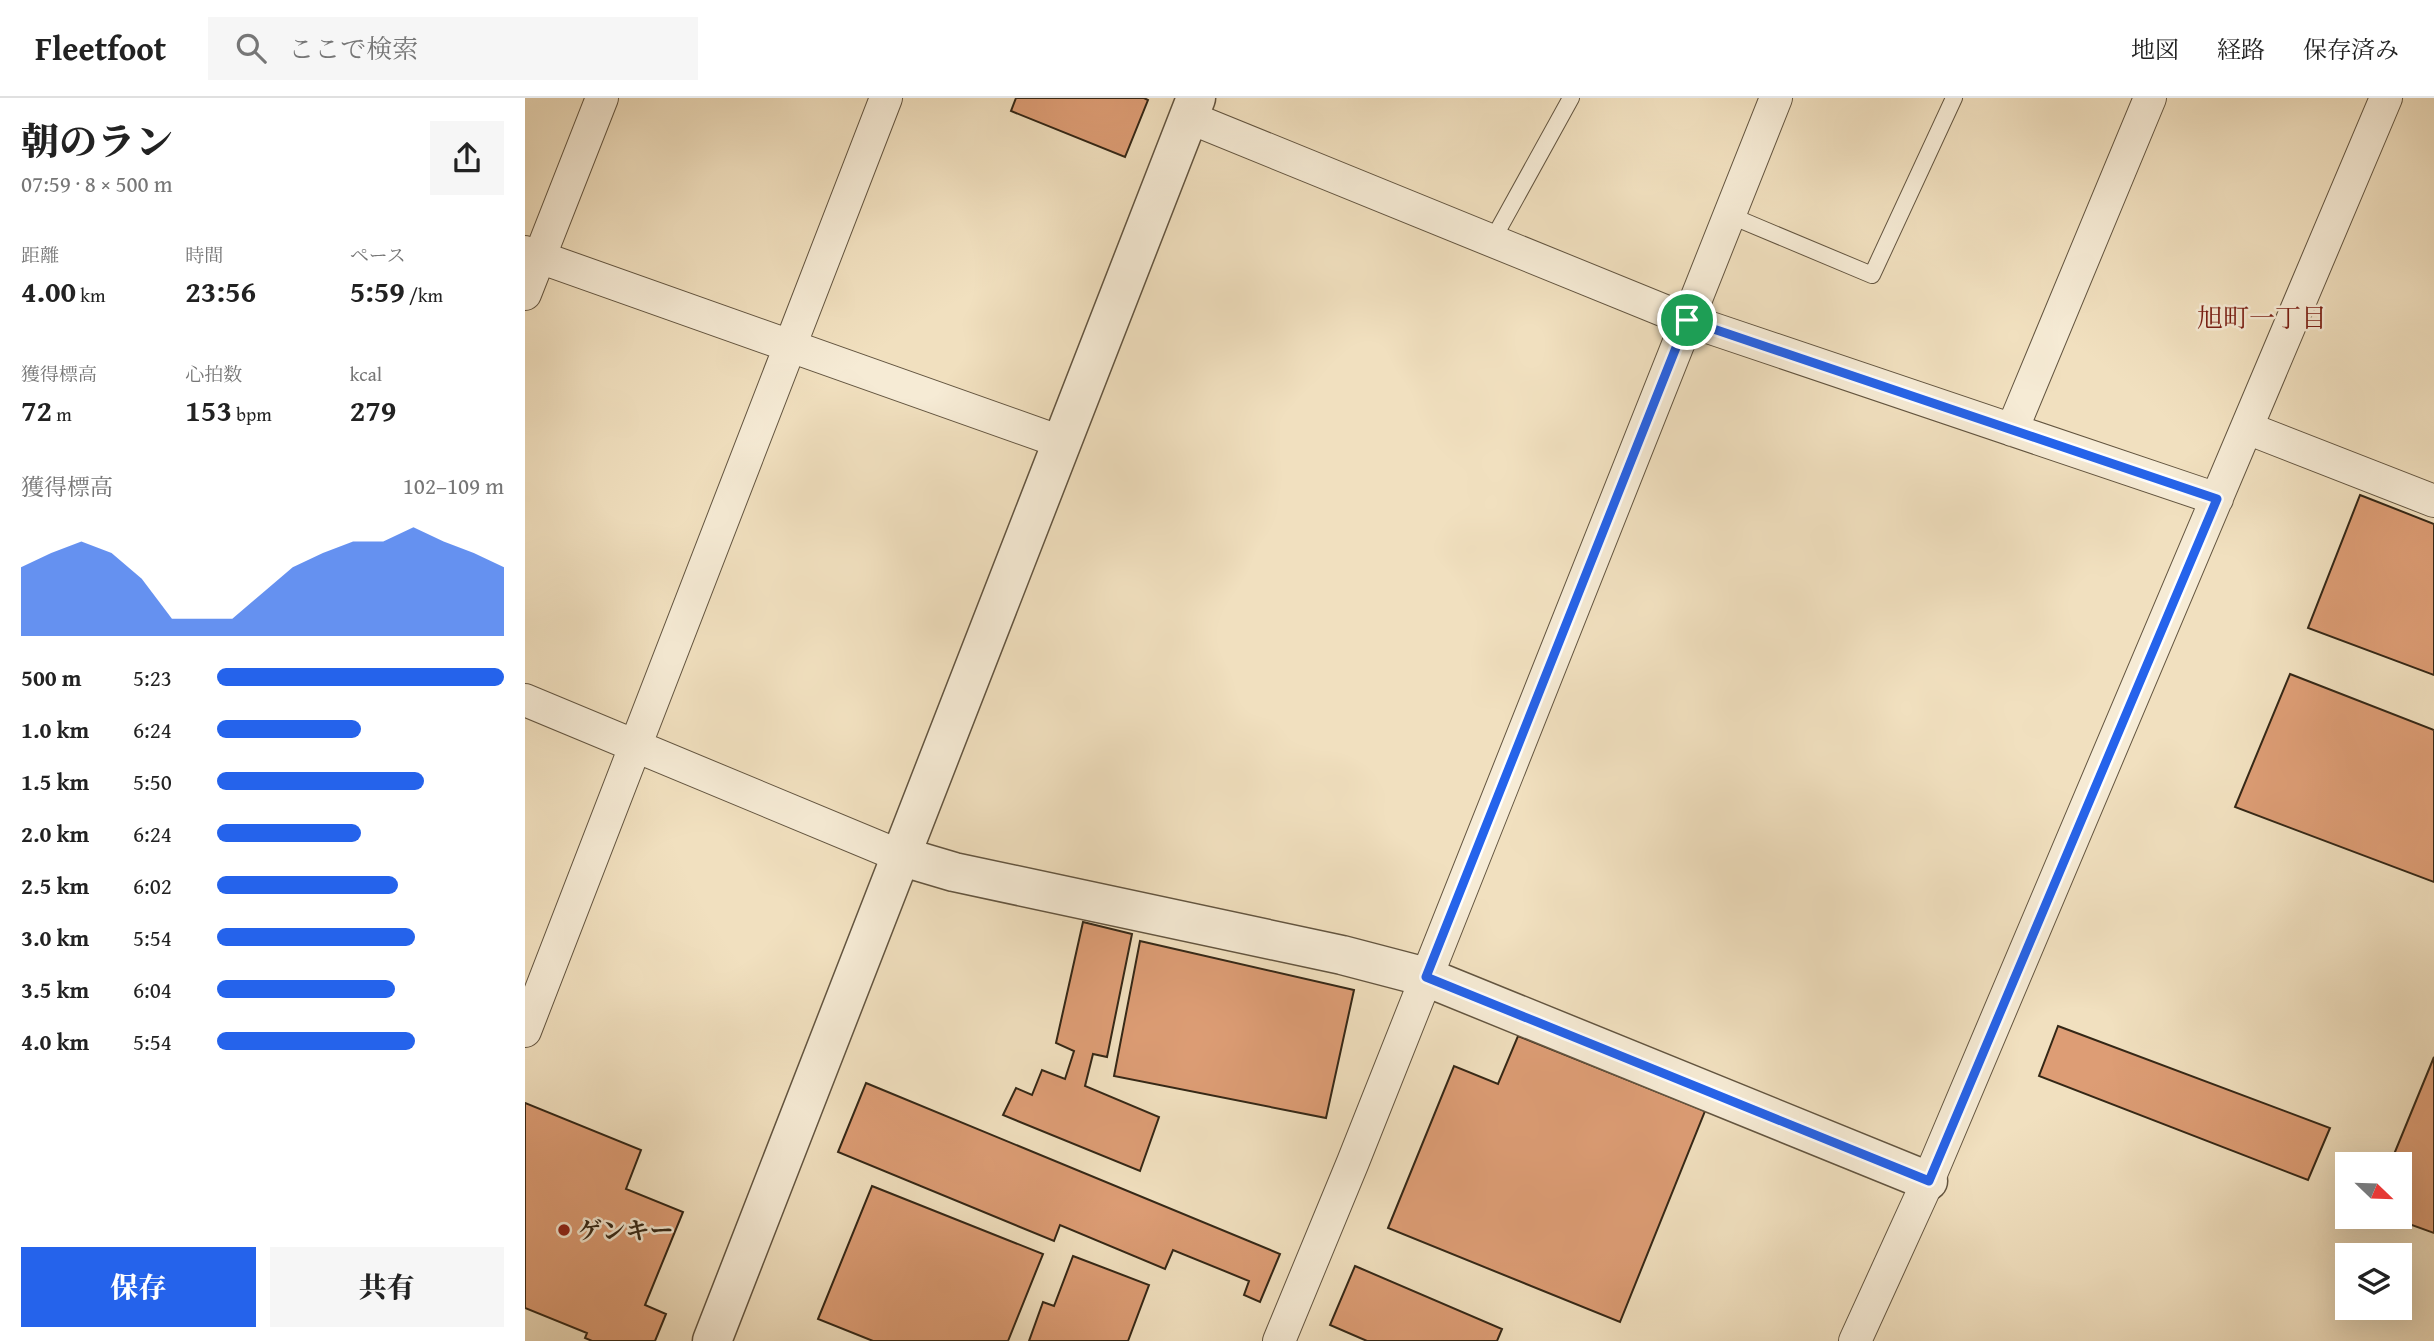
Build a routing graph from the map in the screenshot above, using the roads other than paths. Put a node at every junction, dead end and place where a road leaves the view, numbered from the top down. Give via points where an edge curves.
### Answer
1 (602, 98) edge
2 (886, 98) edge
3 (1571, 98) edge
4 (1776, 98) edge
5 (1954, 98) edge
6 (2150, 98) edge
7 (2386, 98) edge
8 (1192, 108) edge
9 (1729, 215) junction
10 (1492, 241) junction
11 (532, 255) edge
12 (525, 294) edge
13 (1687, 320) junction
14 (790, 346) junction
15 (2247, 428) junction
16 (2012, 430) junction
17 (1061, 442) junction
18 (2217, 499) junction
19 (2434, 501) edge
20 (525, 700) edge
21 (636, 746) junction
22 (900, 856) junction
23 (1426, 977) junction
24 (534, 984) edge
25 (525, 1031) edge
26 (1929, 1181) junction
27 (1861, 1339) edge
28 (712, 1341) edge
29 (1279, 1341) edge

1 - 11 street
2 - 14 street
3 - 10 lane
4 - 9 street
5 - 9 lane via 1872,275
6 - 16 street
7 - 15 street
8 - 10 street
8 - 17 street
9 - 13 street
10 - 13 street
11 - 12 street
11 - 14 street
13 - 16 street
13 - 23 street
14 - 17 street
14 - 21 street
15 - 18 street
15 - 19 street
16 - 18 street
17 - 22 street
18 - 26 street
20 - 21 street
21 - 22 street
21 - 24 street
22 - 23 street
22 - 28 street
23 - 26 street
23 - 29 street
24 - 25 street
26 - 27 street

